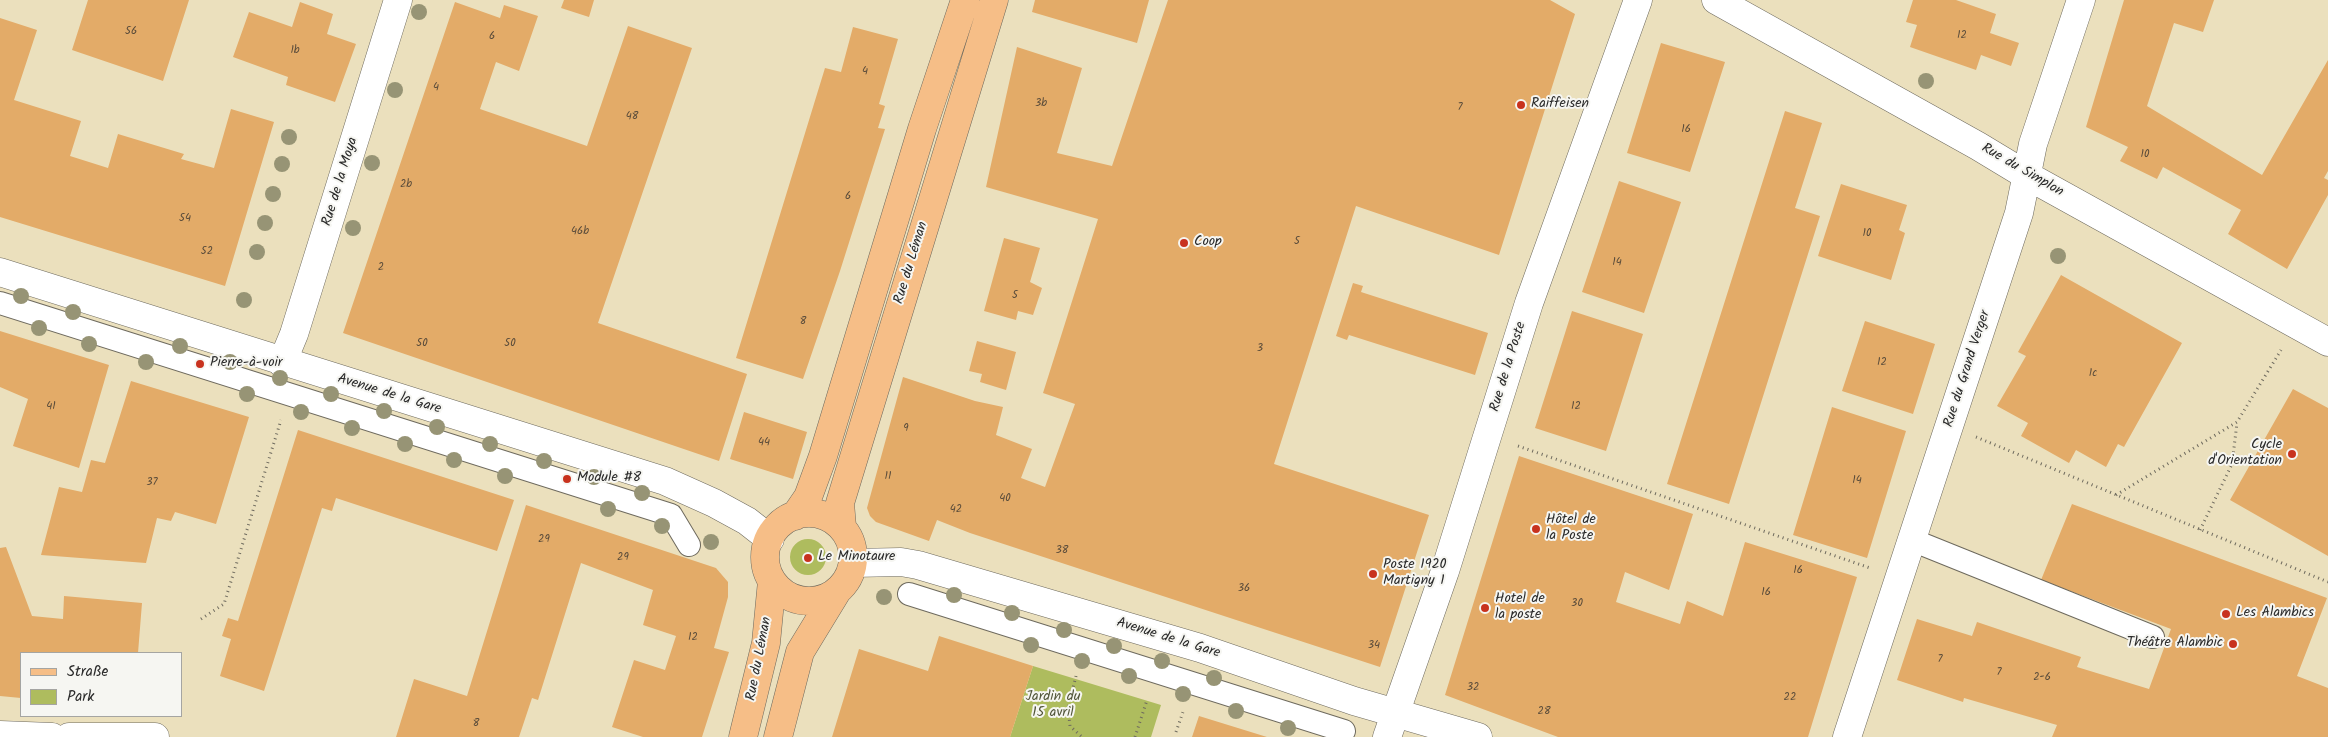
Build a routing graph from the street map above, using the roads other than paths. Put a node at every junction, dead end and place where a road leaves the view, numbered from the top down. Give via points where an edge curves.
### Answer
1 (398, 0) edge
2 (965, 0) edge
3 (994, 0) edge
4 (1638, 0) edge
5 (1716, 0) edge
6 (2082, 0) edge
7 (2026, 175) junction
8 (0, 272) edge
9 (0, 303) edge
10 (2328, 342) edge
11 (282, 362) junction
12 (795, 516) junction
13 (842, 527) junction
14 (770, 539) junction
15 (1912, 540) junction
16 (689, 545) dead end
17 (853, 562) junction
18 (772, 581) junction
19 (836, 593) junction
20 (909, 594) dead end
21 (2154, 637) dead end
22 (1391, 725) edge
23 (1344, 731) dead end
24 (0, 735) edge
25 (52, 737) edge
26 (69, 737) edge
27 (155, 737) edge
28 (743, 737) edge
29 (778, 737) edge
30 (1478, 737) edge
31 (1847, 737) edge

1 - 11 street, Rue de la Moya via 294,334
2 - 12 main road via 922,129 823,456 808,497
3 - 13 main road, Rue du Léman via 840,503
4 - 22 street, Rue de la Poste via 1529,303 1445,572
5 - 7 street, Rue du Simplon
6 - 7 street, Rue du Grand Verger via 2033,144
7 - 10 street, Rue du Simplon
7 - 15 street, Rue du Grand Verger via 2019,213
8 - 11 street, Avenue de la Gare
9 - 16 street via 671,515
11 - 14 street, Avenue de la Gare via 665,481 747,521
12 - 13 main road via 826,516
12 - 14 main road via 781,523
13 - 17 main road via 851,543
14 - 18 main road via 766,556
15 - 21 street
15 - 31 street, Rue du Grand Verger
17 - 19 main road via 848,579
17 - 22 street, Avenue de la Gare via 918,565 1200,648
18 - 19 main road via 785,594 801,600 819,600
18 - 28 main road, Rue du Léman via 766,643
19 - 29 main road via 800,652
20 - 23 street
22 - 30 street, Avenue de la Gare
24 - 25 street
26 - 27 street

